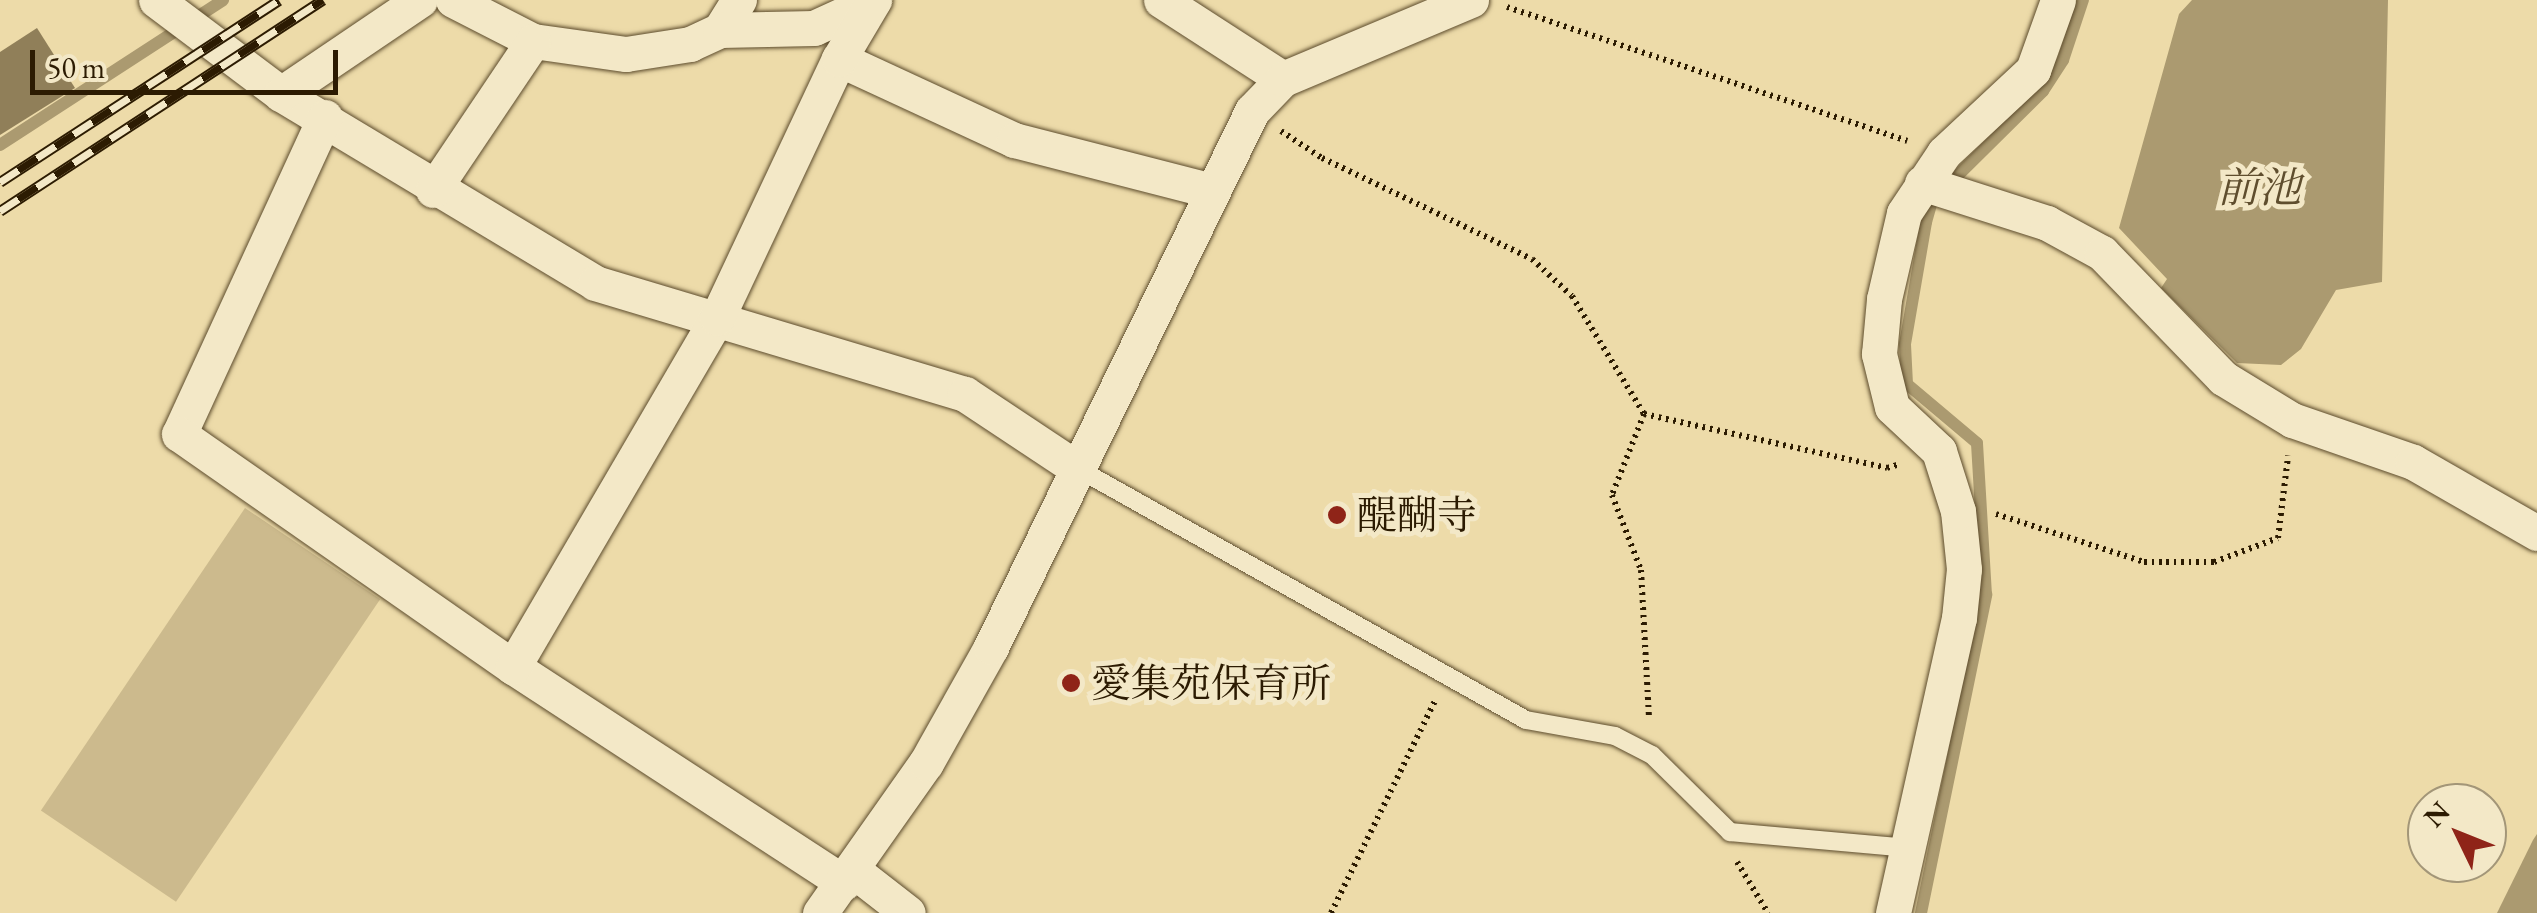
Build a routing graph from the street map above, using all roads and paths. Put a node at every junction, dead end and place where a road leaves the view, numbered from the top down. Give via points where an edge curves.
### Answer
1 (420, 0) edge
2 (453, 0) edge
3 (739, 0) edge
4 (874, 0) edge
5 (1160, 0) edge
6 (1471, 0) edge
7 (1487, 0) edge
8 (2058, 0) edge
9 (178, 16) edge
10 (720, 30) junction
11 (533, 41) junction
12 (839, 59) junction
13 (1282, 79) junction
14 (281, 94) junction
15 (1252, 112) junction
16 (325, 117) junction
17 (1944, 153) junction
18 (1935, 189) junction
19 (433, 190) junction
20 (1209, 190) junction
21 (717, 318) junction
22 (1644, 414) junction
23 (2292, 420) junction
24 (1939, 451) junction
25 (1074, 467) junction
26 (1996, 514) dead end
27 (2537, 534) edge
28 (514, 667) junction
29 (1447, 678) junction
30 (1652, 755) junction
31 (1730, 832) junction
32 (1908, 848) junction
33 (849, 877) junction
34 (820, 913) edge
35 (908, 913) edge
36 (1331, 913) edge
37 (1768, 913) edge
38 (1893, 913) edge

1 - 14 street
2 - 11 street
3 - 10 street
4 - 10 street via 814,28
4 - 12 street
5 - 13 street
6 - 13 street
7 - 17 path
8 - 17 street via 2033,70
9 - 14 street
10 - 11 street via 690,44 626,54
11 - 19 street
12 - 20 street via 1014,140
12 - 21 street
13 - 15 street
14 - 16 street
15 - 20 street
15 - 22 path via 1322,158 1532,259 1572,296
16 - 19 street
16 - 28 street via 179,434
17 - 18 street
18 - 23 street via 2048,223 2102,253 2222,378
18 - 24 street via 1904,213 1879,354 1892,407
19 - 21 street via 595,283
20 - 25 street
21 - 25 street via 965,394
21 - 28 street
22 - 24 path via 1887,468
22 - 30 path via 1612,496 1642,570
23 - 26 path via 2278,538 2214,562 2144,562
23 - 27 street via 2413,462
24 - 32 street via 1958,510 1962,585
25 - 29 lane via 1399,645
25 - 33 street via 992,647
28 - 33 street
29 - 30 lane via 1526,720 1615,736
29 - 36 path
30 - 31 lane
31 - 32 lane
31 - 37 path via 1731,852
32 - 38 street
33 - 34 street
33 - 35 street

